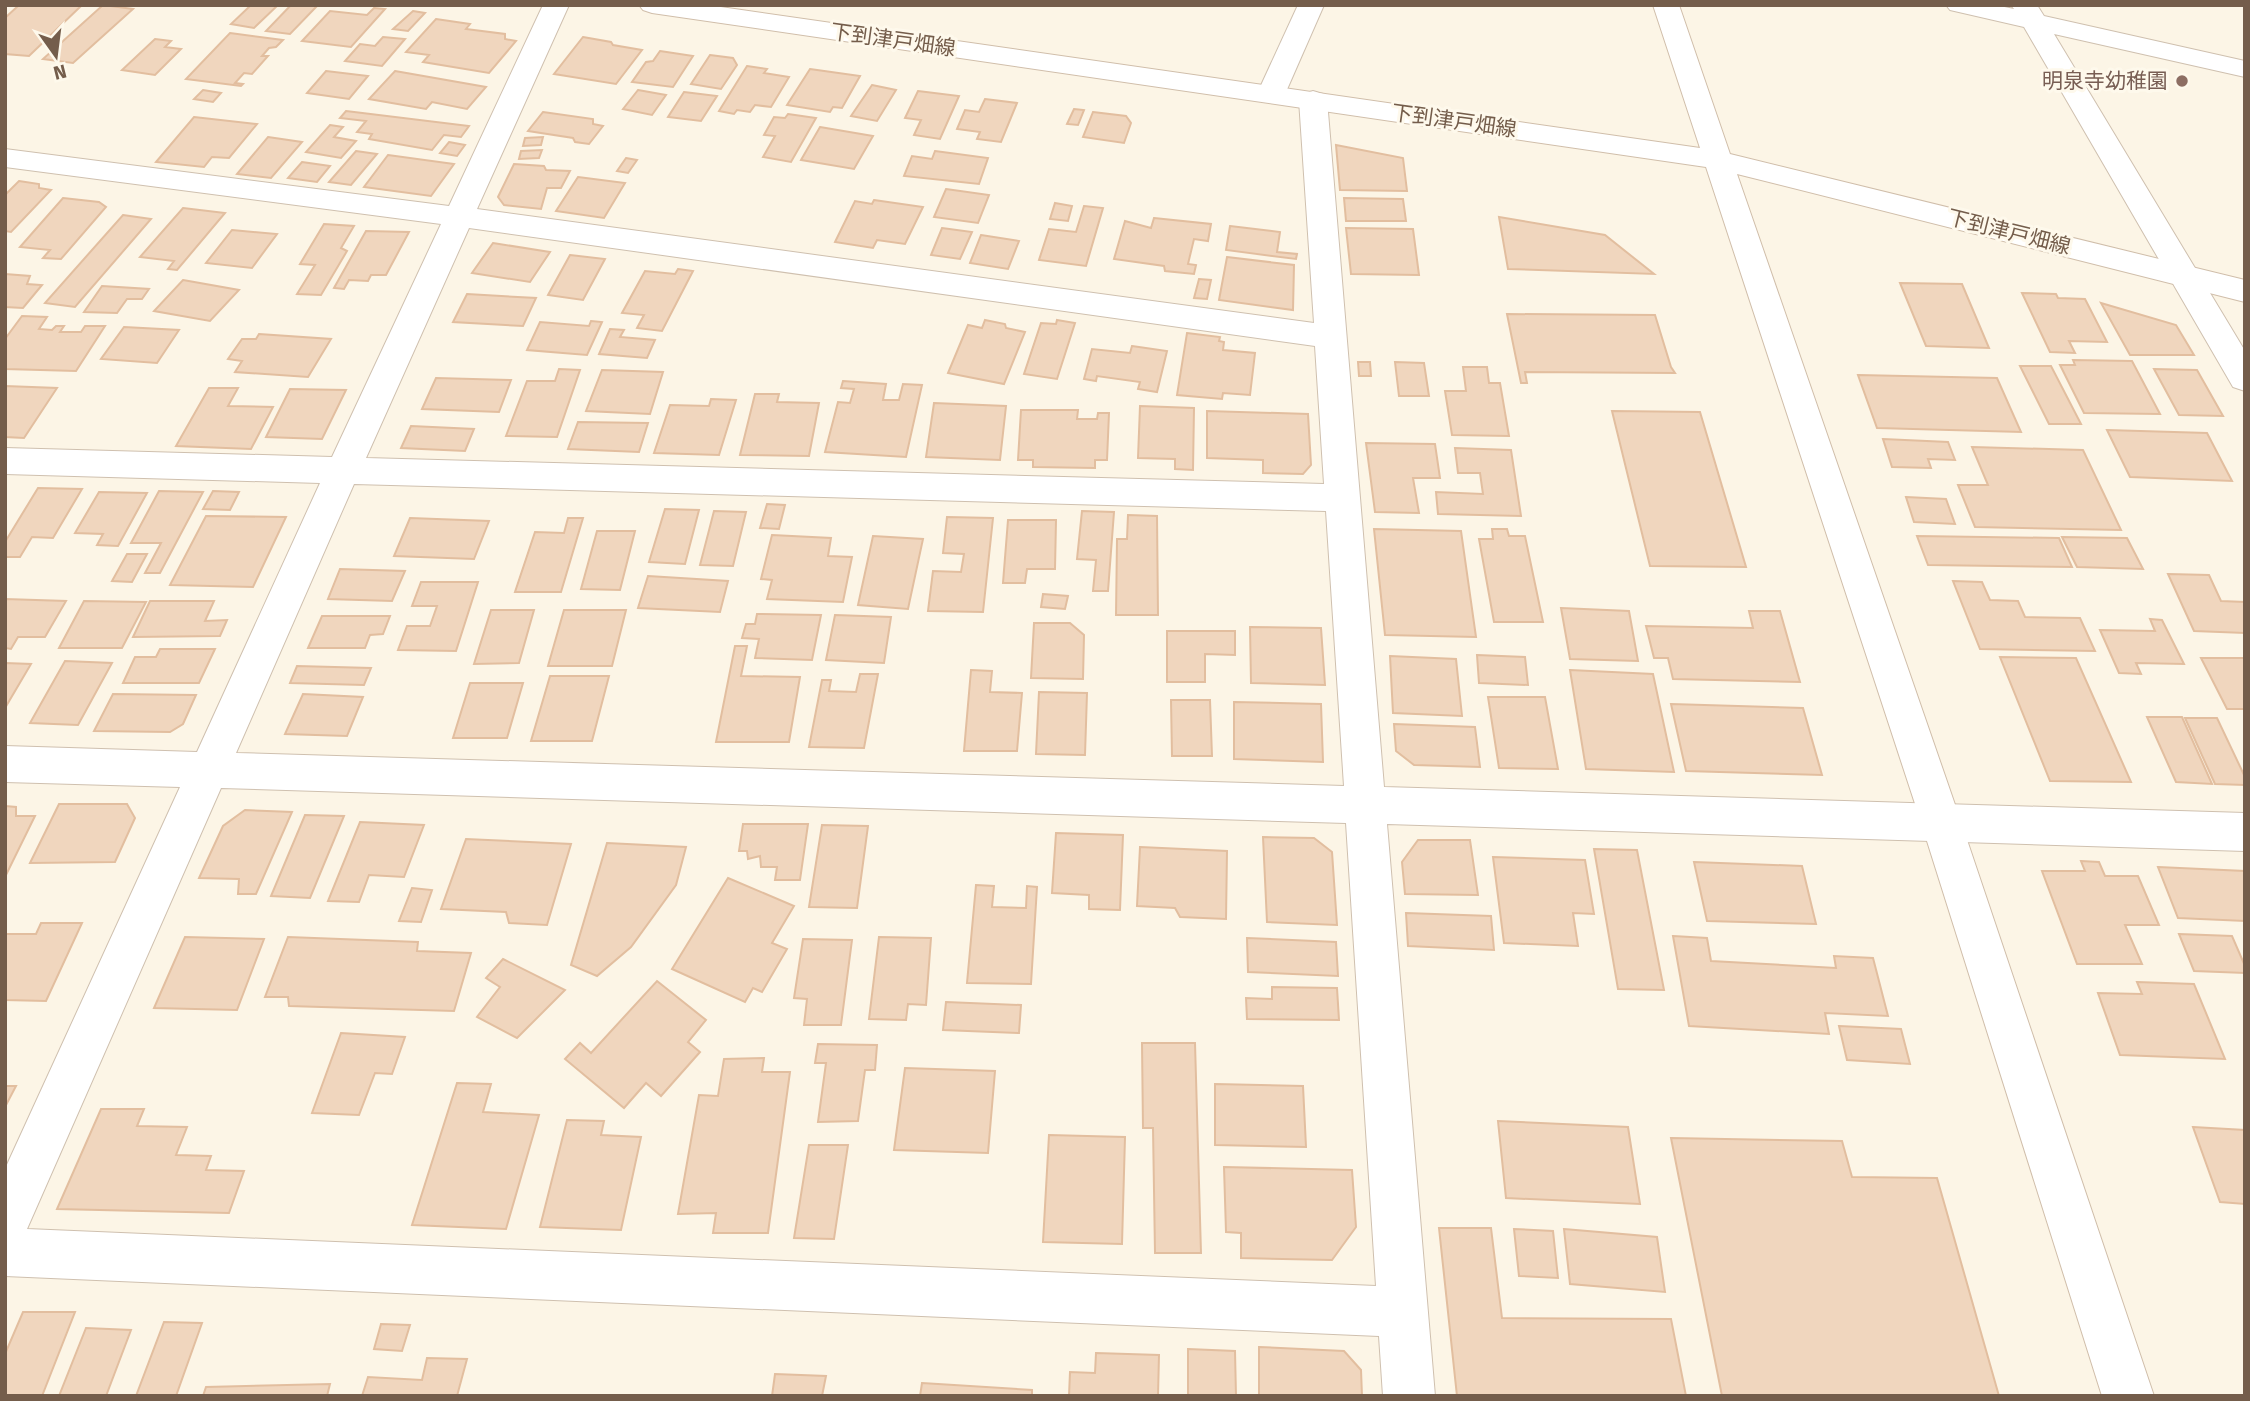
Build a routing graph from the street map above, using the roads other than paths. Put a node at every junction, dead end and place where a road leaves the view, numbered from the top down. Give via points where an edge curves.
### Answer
1 (556, 5) edge
2 (652, 5) edge
3 (1311, 5) edge
4 (1667, 5) edge
5 (1959, 5) edge
6 (2028, 13) edge
7 (2245, 69) edge
8 (1271, 94) junction
9 (1312, 100) junction
10 (5, 158) edge
11 (1719, 160) junction
12 (461, 217) junction
13 (2183, 275) junction
14 (2245, 291) edge
15 (1330, 337) junction
16 (2245, 379) edge
17 (5, 461) edge
18 (343, 470) junction
19 (1342, 498) junction
20 (5, 764) edge
21 (209, 771) junction
22 (1365, 805) junction
23 (1941, 822) junction
24 (2245, 832) edge
25 (5, 1224) edge
26 (5, 1252) edge
27 (1403, 1312) junction
28 (1409, 1396) edge
29 (2127, 1396) edge

1 - 12 street
2 - 8 street, 下到津戸畑線
3 - 8 street
4 - 11 street
5 - 6 street
6 - 7 street
6 - 13 street
8 - 9 street, 下到津戸畑線
9 - 11 street, 下到津戸畑線
9 - 15 street
10 - 12 street
11 - 13 street, 下到津戸畑線
11 - 23 street
12 - 15 street
12 - 18 street
13 - 14 street, 下到津戸畑線
13 - 16 street
15 - 19 street
17 - 18 street
18 - 19 street
18 - 21 street
19 - 22 street
20 - 21 street
21 - 22 street
21 - 25 street
22 - 23 street
22 - 27 street
23 - 24 street
23 - 29 street
26 - 27 street
27 - 28 street

